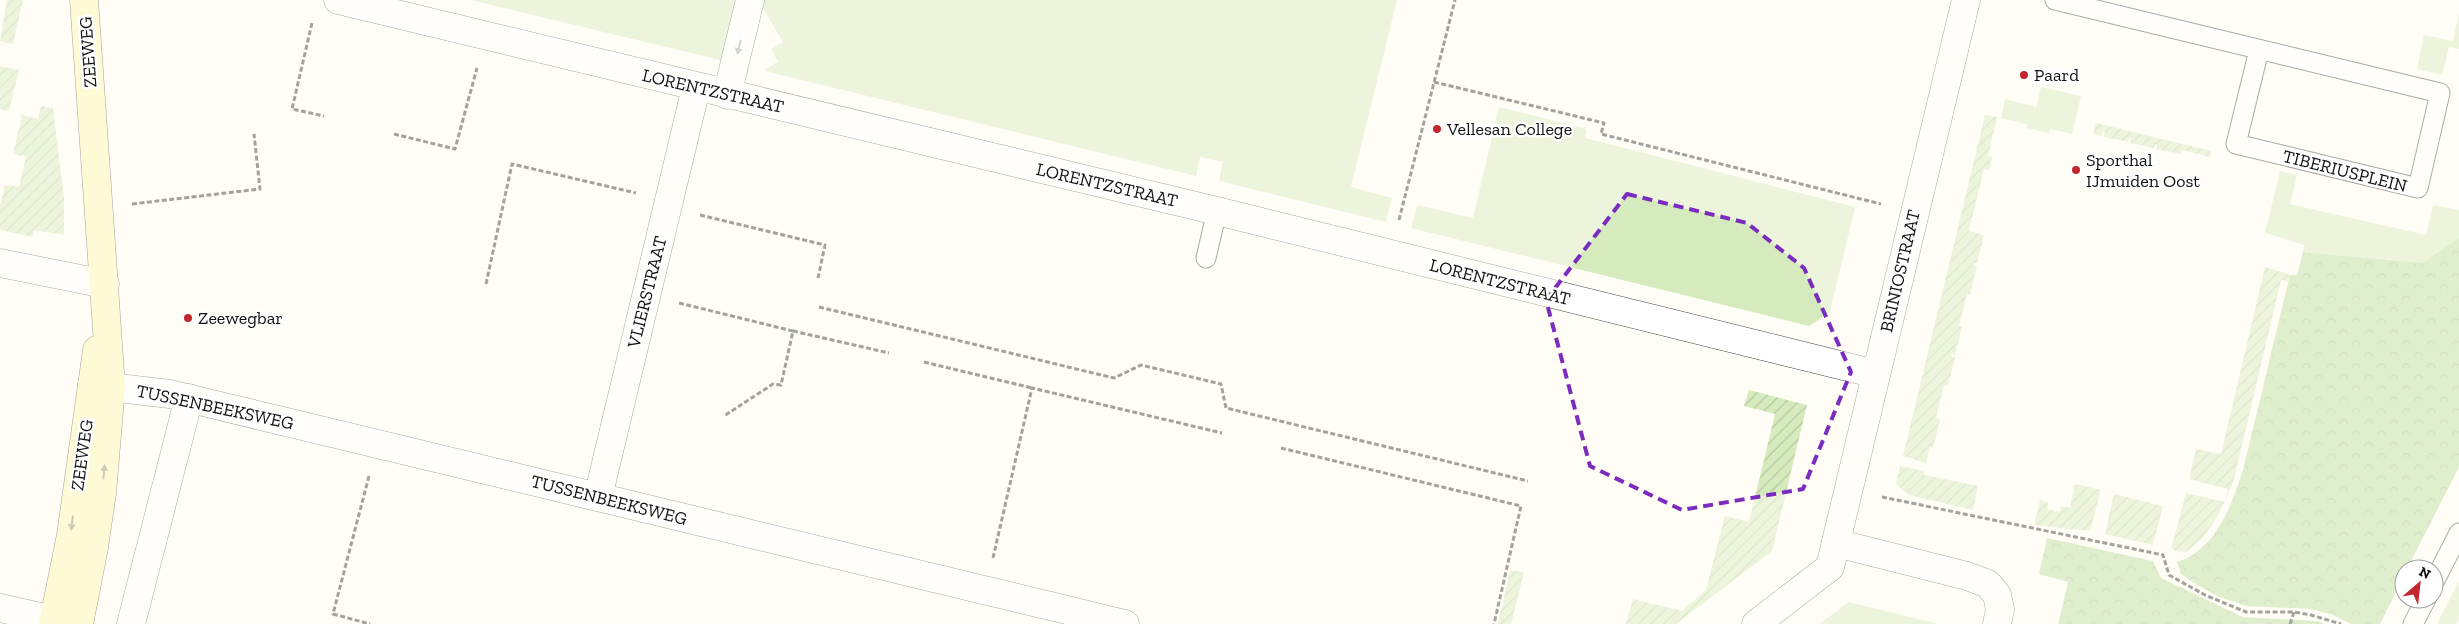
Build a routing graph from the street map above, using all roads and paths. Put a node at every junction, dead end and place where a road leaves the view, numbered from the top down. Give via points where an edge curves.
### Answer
1 (84, 0) edge
2 (338, 0) edge
3 (750, 0) edge
4 (1455, 0) edge
5 (1966, 0) edge
6 (2054, 0) edge
7 (2082, 3) edge
8 (313, 18) dead end
9 (485, 36) junction
10 (2259, 50) junction
11 (1434, 82) junction
12 (696, 88) junction
13 (727, 94) junction
14 (324, 116) dead end
15 (254, 134) dead end
16 (394, 134) dead end
17 (668, 204) junction
18 (99, 207) junction
19 (1217, 211) junction
20 (1914, 211) junction
21 (1390, 254) junction
22 (1206, 258) dead end
23 (0, 263) edge
24 (818, 278) dead end
25 (105, 284) junction
26 (486, 284) dead end
27 (646, 295) junction
28 (819, 307) dead end
29 (793, 331) junction
30 (889, 353) dead end
31 (924, 362) dead end
32 (1876, 374) junction
33 (101, 386) junction
34 (1032, 388) junction
35 (189, 398) junction
36 (724, 416) dead end
37 (1222, 433) dead end
38 (377, 444) junction
39 (1281, 448) dead end
40 (1528, 481) dead end
41 (598, 497) junction
42 (1846, 497) junction
43 (2459, 533) edge
44 (1836, 543) junction
45 (2444, 562) edge
46 (986, 590) junction
47 (0, 608) edge
48 (2421, 609) edge
49 (2294, 612) junction
50 (1092, 620) edge
51 (64, 623) edge
52 (131, 624) edge
53 (370, 624) edge
54 (1125, 624) edge
55 (1494, 624) edge
56 (1756, 624) edge
57 (1997, 624) edge
58 (2290, 624) edge
59 (2340, 624) edge
60 (2413, 624) edge

1 - 18 street, ZEEWEG
2 - 9 street, LORENTZSTRAAT
3 -> 13 street
4 - 11 path
5 - 20 street, BRINIOSTRAAT
6 - 7 lane, TIBERIUSPLEIN
7 - 10 lane, TIBERIUSPLEIN
8 - 14 path via 292,109
9 - 12 street, LORENTZSTRAAT
9 - 16 path via 456,149
10 - 10 lane, TIBERIUSPLEIN via 2440,93 2418,188 2236,144
11 - 20 path via 1604,124 1601,134
11 - 21 path
12 - 13 street, LORENTZSTRAAT
12 - 17 street, VLIERSTRAAT
13 - 19 street, LORENTZSTRAAT
15 - 18 path via 260,189
17 - 24 path via 825,245
17 - 26 path via 512,164
17 - 27 street, VLIERSTRAAT
18 - 25 street, ZEEWEG
19 - 21 street, LORENTZSTRAAT
19 - 22 lane
20 - 32 street, BRINIOSTRAAT
21 - 32 street, LORENTZSTRAAT
23 - 25 street
25 - 33 street, ZEEWEG
27 - 29 path
27 - 41 street, VLIERSTRAAT
28 - 40 path via 1114,378 1142,365 1221,384 1226,408
29 - 30 path
29 - 36 path via 781,385 774,384
31 - 34 path
32 - 42 street, BRINIOSTRAAT
33 - 35 street, TUSSENBEEKSWEG
33 - 51 street, ZEEWEG via 102,493 94,547
34 - 37 path
34 - 46 path
35 - 38 street, TUSSENBEEKSWEG
35 - 52 street
38 - 41 street, TUSSENBEEKSWEG
38 - 53 path via 334,614
39 - 55 path via 1521,506
41 - 46 street, TUSSENBEEKSWEG
42 - 44 street, BRINIOSTRAAT
42 - 49 path via 1884,497 2163,556 2169,575 2232,608 2246,612
43 - 45 lane
44 - 56 street, BRINIOSTRAAT via 1830,567
44 - 57 street via 1988,584 1997,595 2000,609
46 - 50 street, TUSSENBEEKSWEG
47 - 51 street
48 - 60 lane
49 - 58 path
49 - 59 path
50 - 54 street, TUSSENBEEKSWEG

